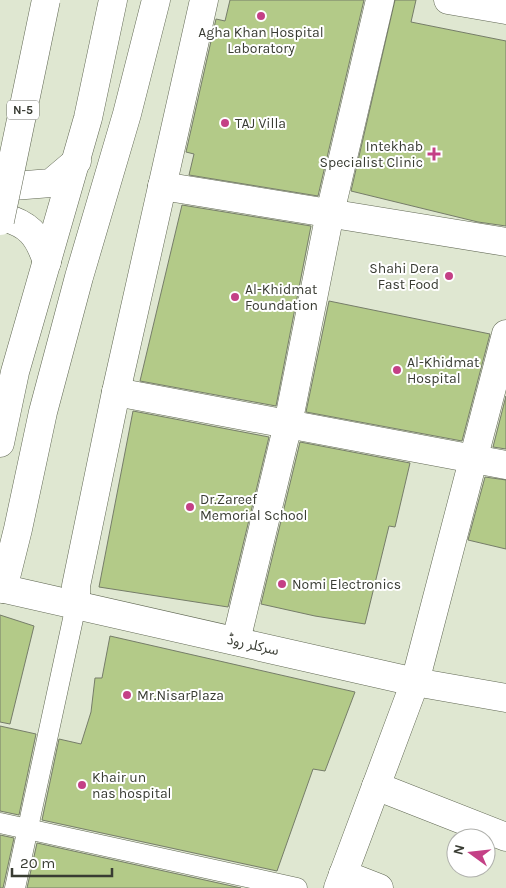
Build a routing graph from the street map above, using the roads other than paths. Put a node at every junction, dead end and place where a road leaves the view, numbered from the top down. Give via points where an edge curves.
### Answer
1 (46, 0) edge
2 (113, 0) edge
3 (156, 0) edge
4 (204, 0) edge
5 (380, 0) edge
6 (448, 0) edge
7 (506, 10) edge
8 (77, 161) junction
9 (162, 186) junction
10 (0, 187) edge
11 (330, 213) junction
12 (0, 216) edge
13 (0, 221) edge
14 (506, 242) edge
15 (47, 262) junction
16 (506, 334) edge
17 (116, 392) junction
18 (288, 424) junction
19 (0, 443) edge
20 (473, 458) junction
21 (506, 465) edge
22 (1, 593) edge
23 (76, 604) junction
24 (236, 641) junction
25 (415, 682) junction
26 (506, 698) edge
27 (376, 786) junction
28 (0, 823) edge
29 (27, 829) junction
30 (506, 837) edge
31 (341, 881) edge
32 (15, 888) edge
33 (297, 888) edge
34 (379, 888) edge

1 - 13 main road, N-5, bridge
2 - 8 main road
3 - 22 main road via 43,412
4 - 9 main road
5 - 11 main road
6 - 7 main road
8 - 10 main road via 51,184
8 - 15 main road
9 - 11 main road
9 - 17 main road
11 - 14 main road
11 - 18 main road
12 - 15 main road via 29,228 41,243
15 - 19 main road
16 - 20 main road
17 - 18 main road
17 - 23 main road via 76,586
18 - 20 main road
18 - 24 main road
20 - 21 main road
20 - 25 main road
22 - 23 main road, سرکلر روڈ
23 - 24 main road, سرکلر روڈ
23 - 29 lane
24 - 25 main road, سرکلر روڈ
25 - 26 main road, سرکلر روڈ
25 - 27 main road
27 - 30 main road
27 - 31 main road
28 - 29 lane
29 - 32 lane
29 - 33 lane
31 - 34 main road

